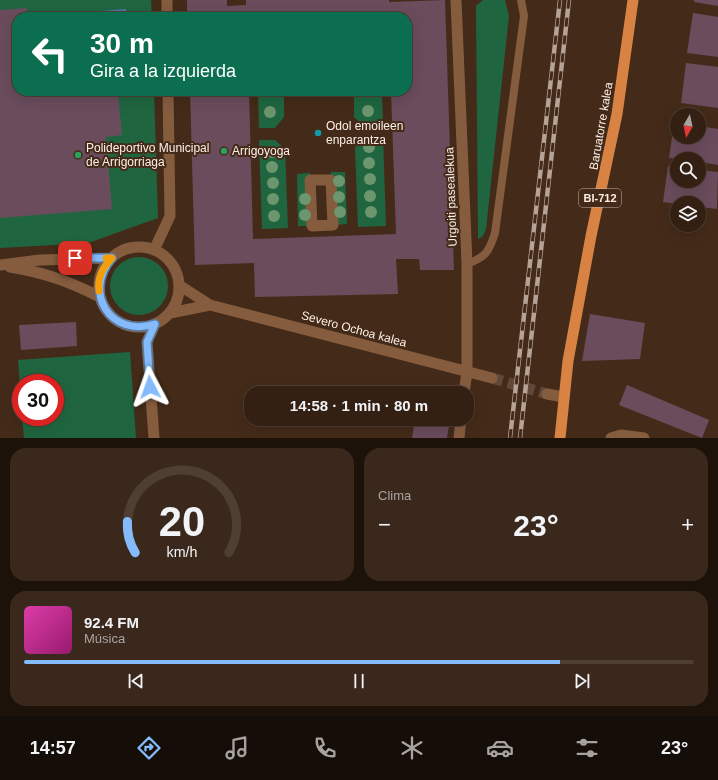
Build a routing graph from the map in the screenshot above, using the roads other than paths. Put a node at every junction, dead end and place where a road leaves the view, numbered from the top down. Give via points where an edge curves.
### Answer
1 (167, 0) edge
2 (456, 0) edge
3 (521, 0) edge
4 (633, 0) edge
5 (168, 12) edge
6 (168, 96) edge
7 (154, 250) junction
8 (112, 258) junction
9 (467, 264) junction
10 (0, 265) edge
11 (179, 285) junction
12 (100, 297) junction
13 (210, 305) junction
14 (170, 313) junction
15 (155, 324) junction
16 (136, 327) junction
17 (147, 342) junction
18 (467, 372) junction
19 (492, 378) tunnel mouth
20 (465, 386) edge
21 (547, 394) tunnel mouth
22 (564, 396) junction
23 (460, 426) edge
24 (154, 438) edge
25 (459, 438) edge
26 (560, 438) edge
27 (611, 438) edge
28 (644, 438) edge

1 - 5 street
2 - 9 street, Urgoiti pasealekua
3 - 9 lane via 524,16 494,233 490,248 481,259
4 - 22 main road, Baruatorre kalea / BI-712 via 617,114 591,236
6 - 7 street via 170,216
7 - 8 street via 132,248
7 - 11 street via 171,264 177,274
8 - 10 street via 40,260
8 - 12 street via 100,276
9 - 18 street, Urgoiti pasealekua
10 - 12 street via 61,279
11 - 13 street, Severo Ochoa kalea
11 - 14 street via 178,296
12 - 16 street via 113,318
13 - 14 street, Severo Ochoa kalea
13 - 18 street, Severo Ochoa kalea
14 - 15 street
15 - 16 street
15 - 17 street
16 - 17 street
17 - 24 street
18 - 19 street, Severo Ochoa kalea
18 - 20 street, Urgoiti pasealekua
21 - 22 street
22 - 26 main road, BI-712
23 - 25 street
27 - 28 street via 621,435

